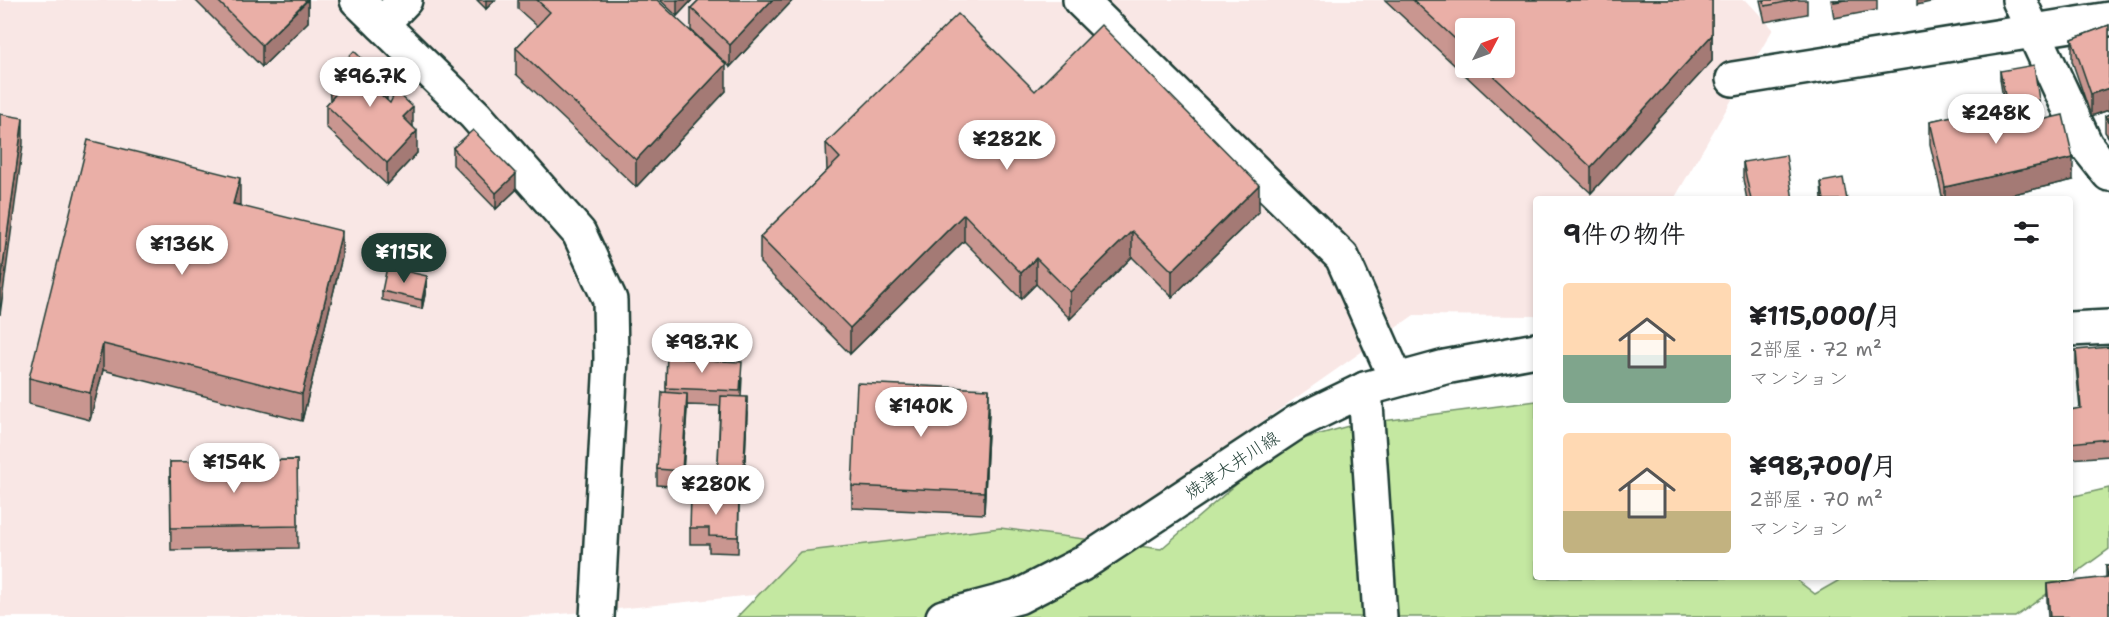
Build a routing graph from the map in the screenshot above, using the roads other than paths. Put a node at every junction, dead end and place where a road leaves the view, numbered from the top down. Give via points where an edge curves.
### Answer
1 (357, 0) edge
2 (405, 0) edge
3 (1080, 0) edge
4 (2019, 0) edge
5 (2109, 19) edge
6 (382, 24) junction
7 (2032, 31) junction
8 (1732, 79) dead end
9 (2109, 174) edge
10 (2109, 327) edge
11 (2073, 329) edge
12 (1533, 351) edge
13 (1396, 379) junction
14 (1365, 389) junction
15 (597, 617) edge
16 (943, 617) edge
17 (1380, 617) edge

1 - 6 street
2 - 6 street
3 - 13 street via 1342,257
4 - 7 street
5 - 7 street
6 - 15 street via 475,115 579,233 609,300 611,359
7 - 8 street
7 - 9 street via 2086,145
10 - 11 street
12 - 13 street, 焼津大井川線
13 - 14 street, 焼津大井川線
14 - 16 street, 焼津大井川線 via 1298,422 1082,564 1018,597
14 - 17 street

